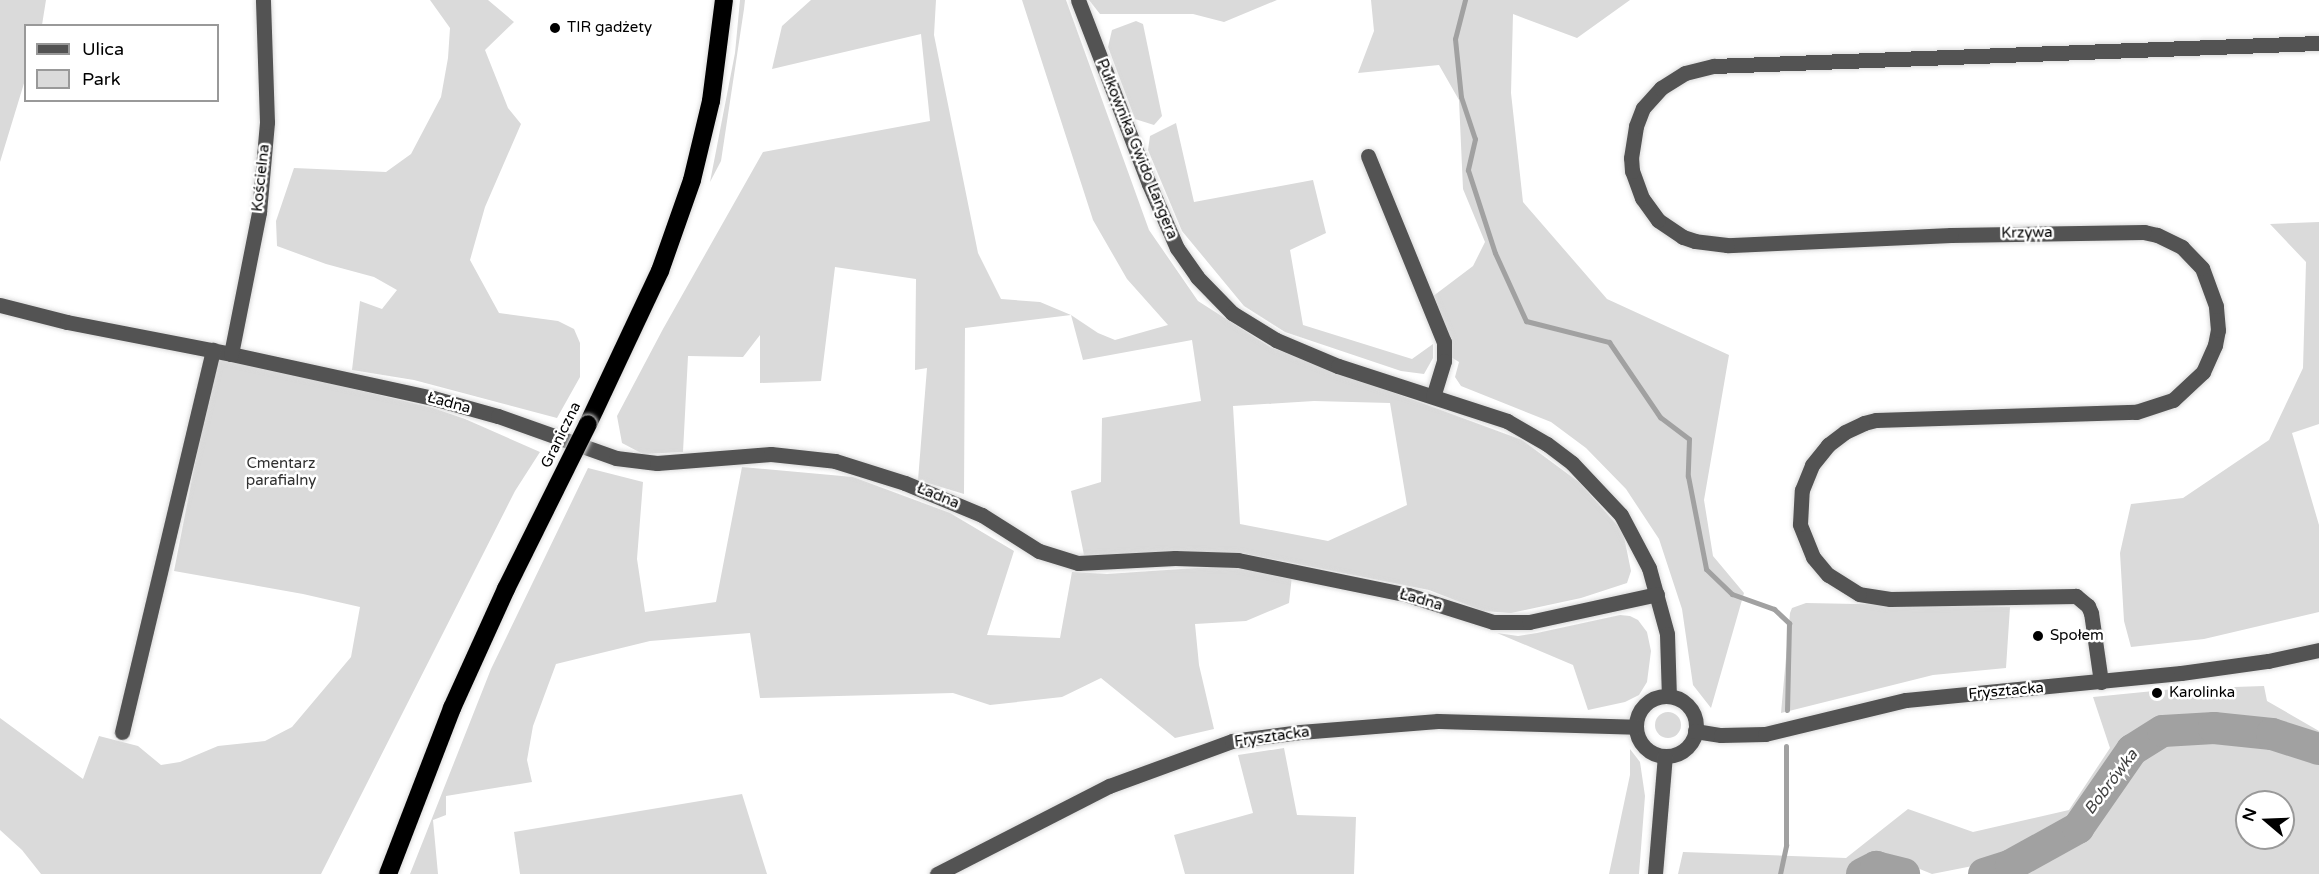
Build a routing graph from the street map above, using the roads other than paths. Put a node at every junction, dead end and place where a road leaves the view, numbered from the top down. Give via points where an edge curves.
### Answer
1 (263, 0) edge
2 (724, 0) edge
3 (1078, 0) edge
4 (2319, 43) edge
5 (1368, 156) dead end
6 (0, 305) edge
7 (213, 350) junction
8 (231, 354) junction
9 (1433, 396) junction
10 (1657, 594) junction
11 (2319, 650) edge
12 (2101, 682) junction
13 (1669, 696) junction
14 (1636, 727) junction
15 (1695, 731) junction
16 (122, 732) dead end
17 (1665, 756) junction
18 (1656, 871) edge
19 (388, 874) edge
20 (937, 874) edge

1 - 8 street, Kościelna via 267,122 259,212
2 - 19 highway, Graniczna, bridge via 711,101 692,180 660,271 465,678
3 - 9 street, Pułkownika Gwido Langera via 1149,184 1177,248 1197,277 1232,313 1275,340 1338,366
4 - 12 street, Krzywa via 1714,66 1685,73 1661,88 1643,108 1636,126 1632,171 1642,198 1658,219 1695,241 1727,245 1951,235 2145,232 2182,248 2202,268 2216,306 2215,345 2203,372 2173,400 2136,412 1864,423 1828,445 1812,465 1802,490 1800,524 1813,557 1828,576 1859,594 1890,599 2076,596 2091,613
5 - 9 street via 1444,342 1444,361
6 - 7 street, Ładna
7 - 8 street, Ładna
7 - 16 street
8 - 10 street, Ładna via 433,398 498,416 616,458 657,463 771,454 835,461 905,483 982,515 1039,551 1078,563 1175,558 1238,560 1408,595 1493,622 1529,622
9 - 10 street, Pułkownika Gwido Langera via 1507,421 1572,463 1621,514 1638,544
10 - 13 street, Pułkownika Gwido Langera via 1667,634
11 - 12 street, Frysztacka via 2268,661
12 - 15 street, Frysztacka via 1906,700 1765,734
13 - 14 street via 1649,701 1642,708
13 - 15 street via 1686,704 1692,712
14 - 17 street via 1637,736 1648,750
14 - 20 street, Frysztacka via 1438,722 1232,741 1108,786
15 - 17 street via 1681,752
17 - 18 street

